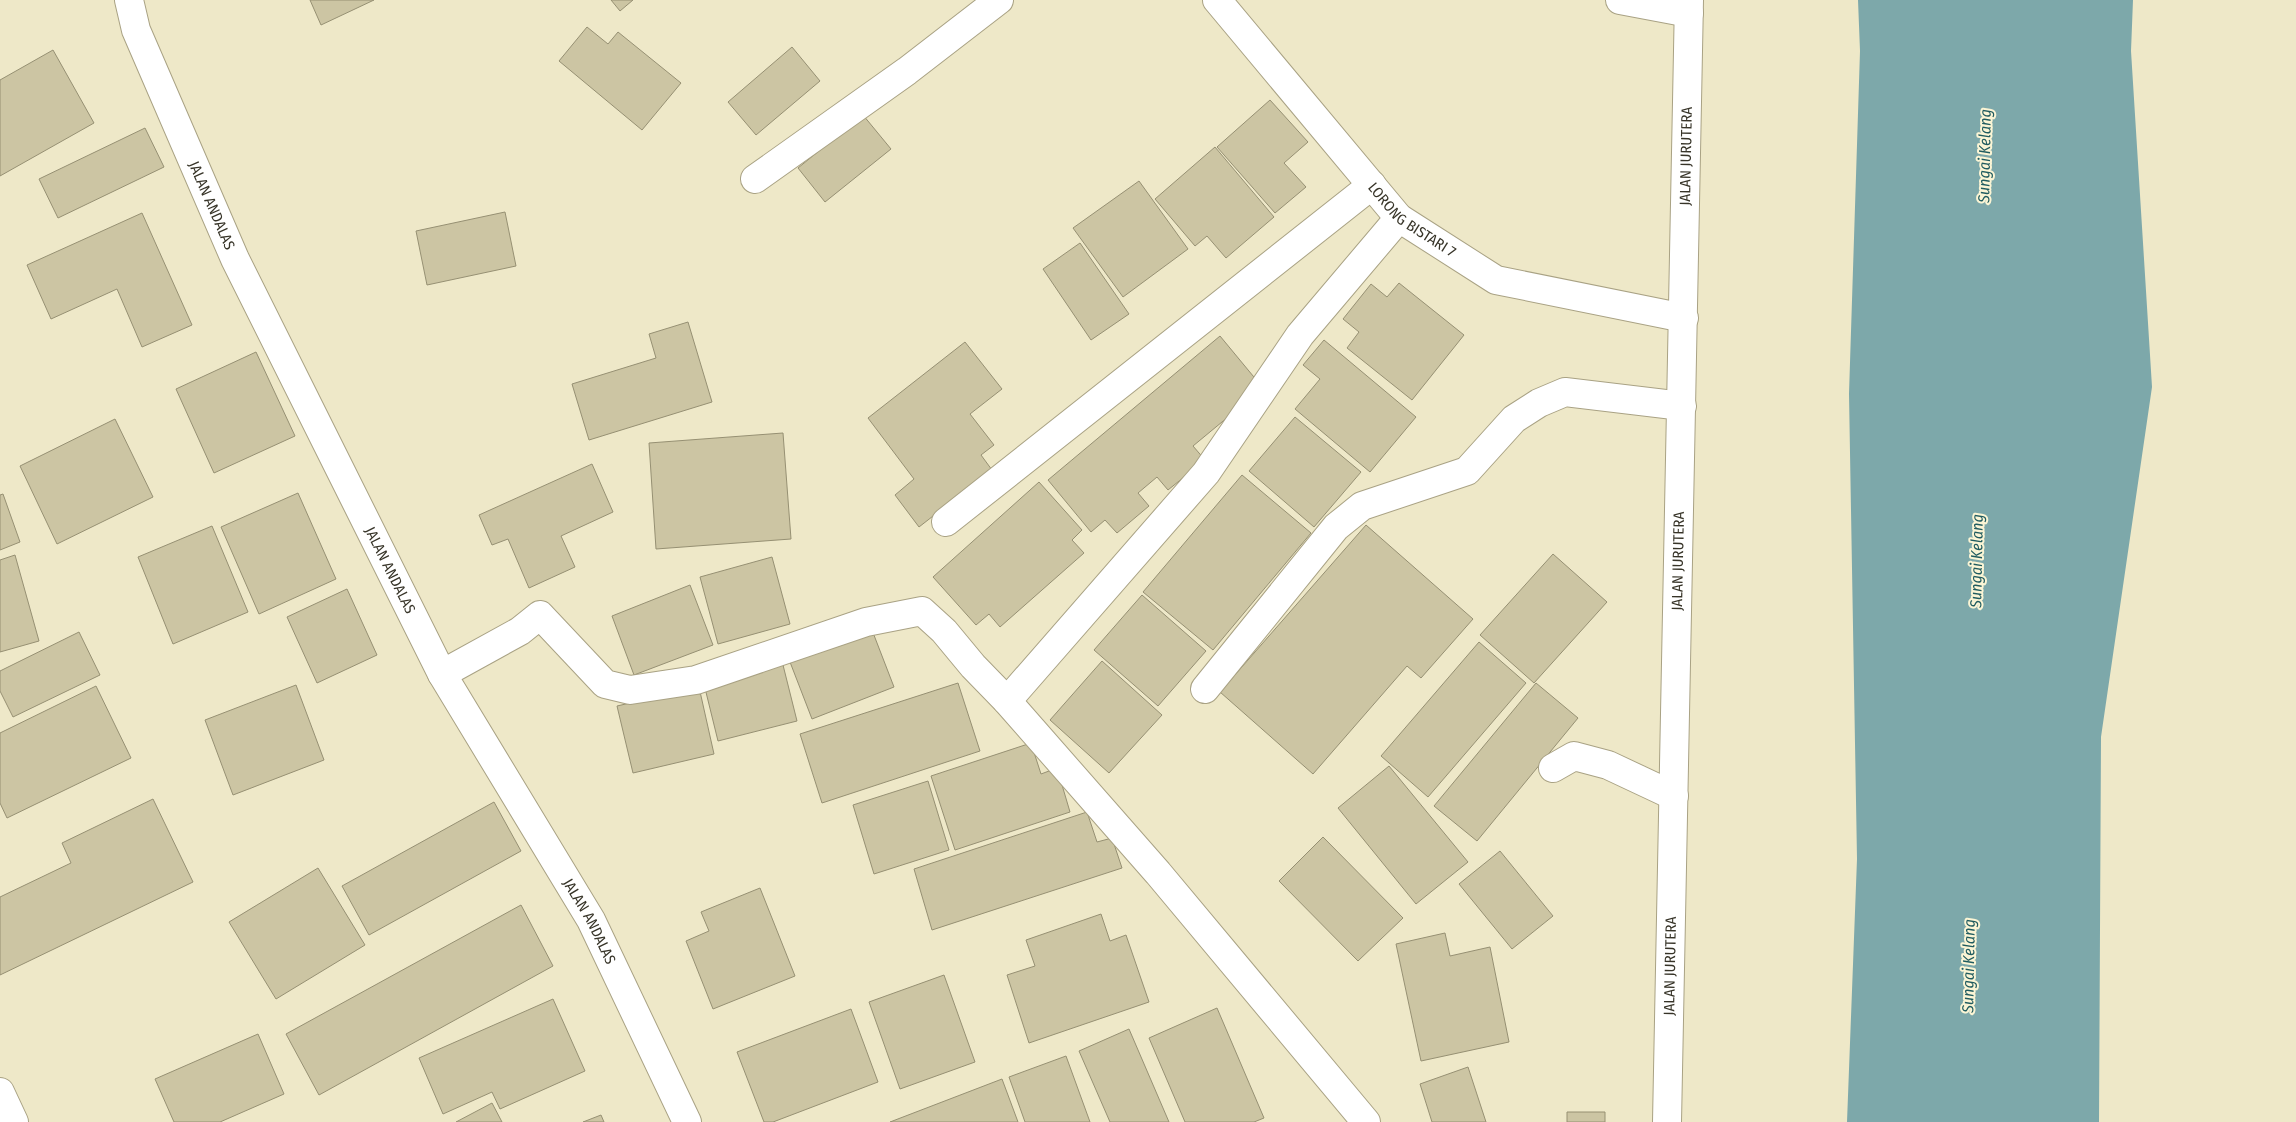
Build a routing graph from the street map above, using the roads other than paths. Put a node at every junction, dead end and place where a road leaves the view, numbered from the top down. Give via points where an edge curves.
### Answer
1 (129, 0) edge
2 (999, 0) edge
3 (1217, 0) edge
4 (1620, 0) edge
5 (1689, 6) edge
6 (755, 178) dead end
7 (1372, 185) junction
8 (1399, 218) junction
9 (1684, 318) junction
10 (1682, 406) junction
11 (946, 522) dead end
12 (442, 674) junction
13 (1205, 689) dead end
14 (1006, 701) junction
15 (1553, 768) dead end
16 (1674, 796) junction
17 (0, 1092) edge
18 (14, 1122) edge
19 (687, 1122) edge
20 (1366, 1122) edge
21 (1667, 1122) edge

1 - 12 street, JALAN ANDALAS via 136,30 235,259
2 - 6 street via 907,71
3 - 7 street, LORONG BISTARI 7
4 - 5 street
5 - 9 street, JALAN JURUTERA
7 - 8 street, LORONG BISTARI 7
7 - 11 street
8 - 9 street, LORONG BISTARI 7 via 1496,280
8 - 14 street via 1300,335 1206,472
9 - 10 street, JALAN JURUTERA
10 - 13 street via 1565,392 1538,403 1514,420 1467,471 1362,506 1336,527
10 - 16 street, JALAN JURUTERA
12 - 14 street via 520,630 540,615 606,684 630,690 696,680 866,622 922,612 944,631
12 - 19 street, JALAN ANDALAS via 591,920
14 - 20 street via 1158,873
15 - 16 street via 1574,756 1608,765
16 - 21 street, JALAN JURUTERA
17 - 18 street

